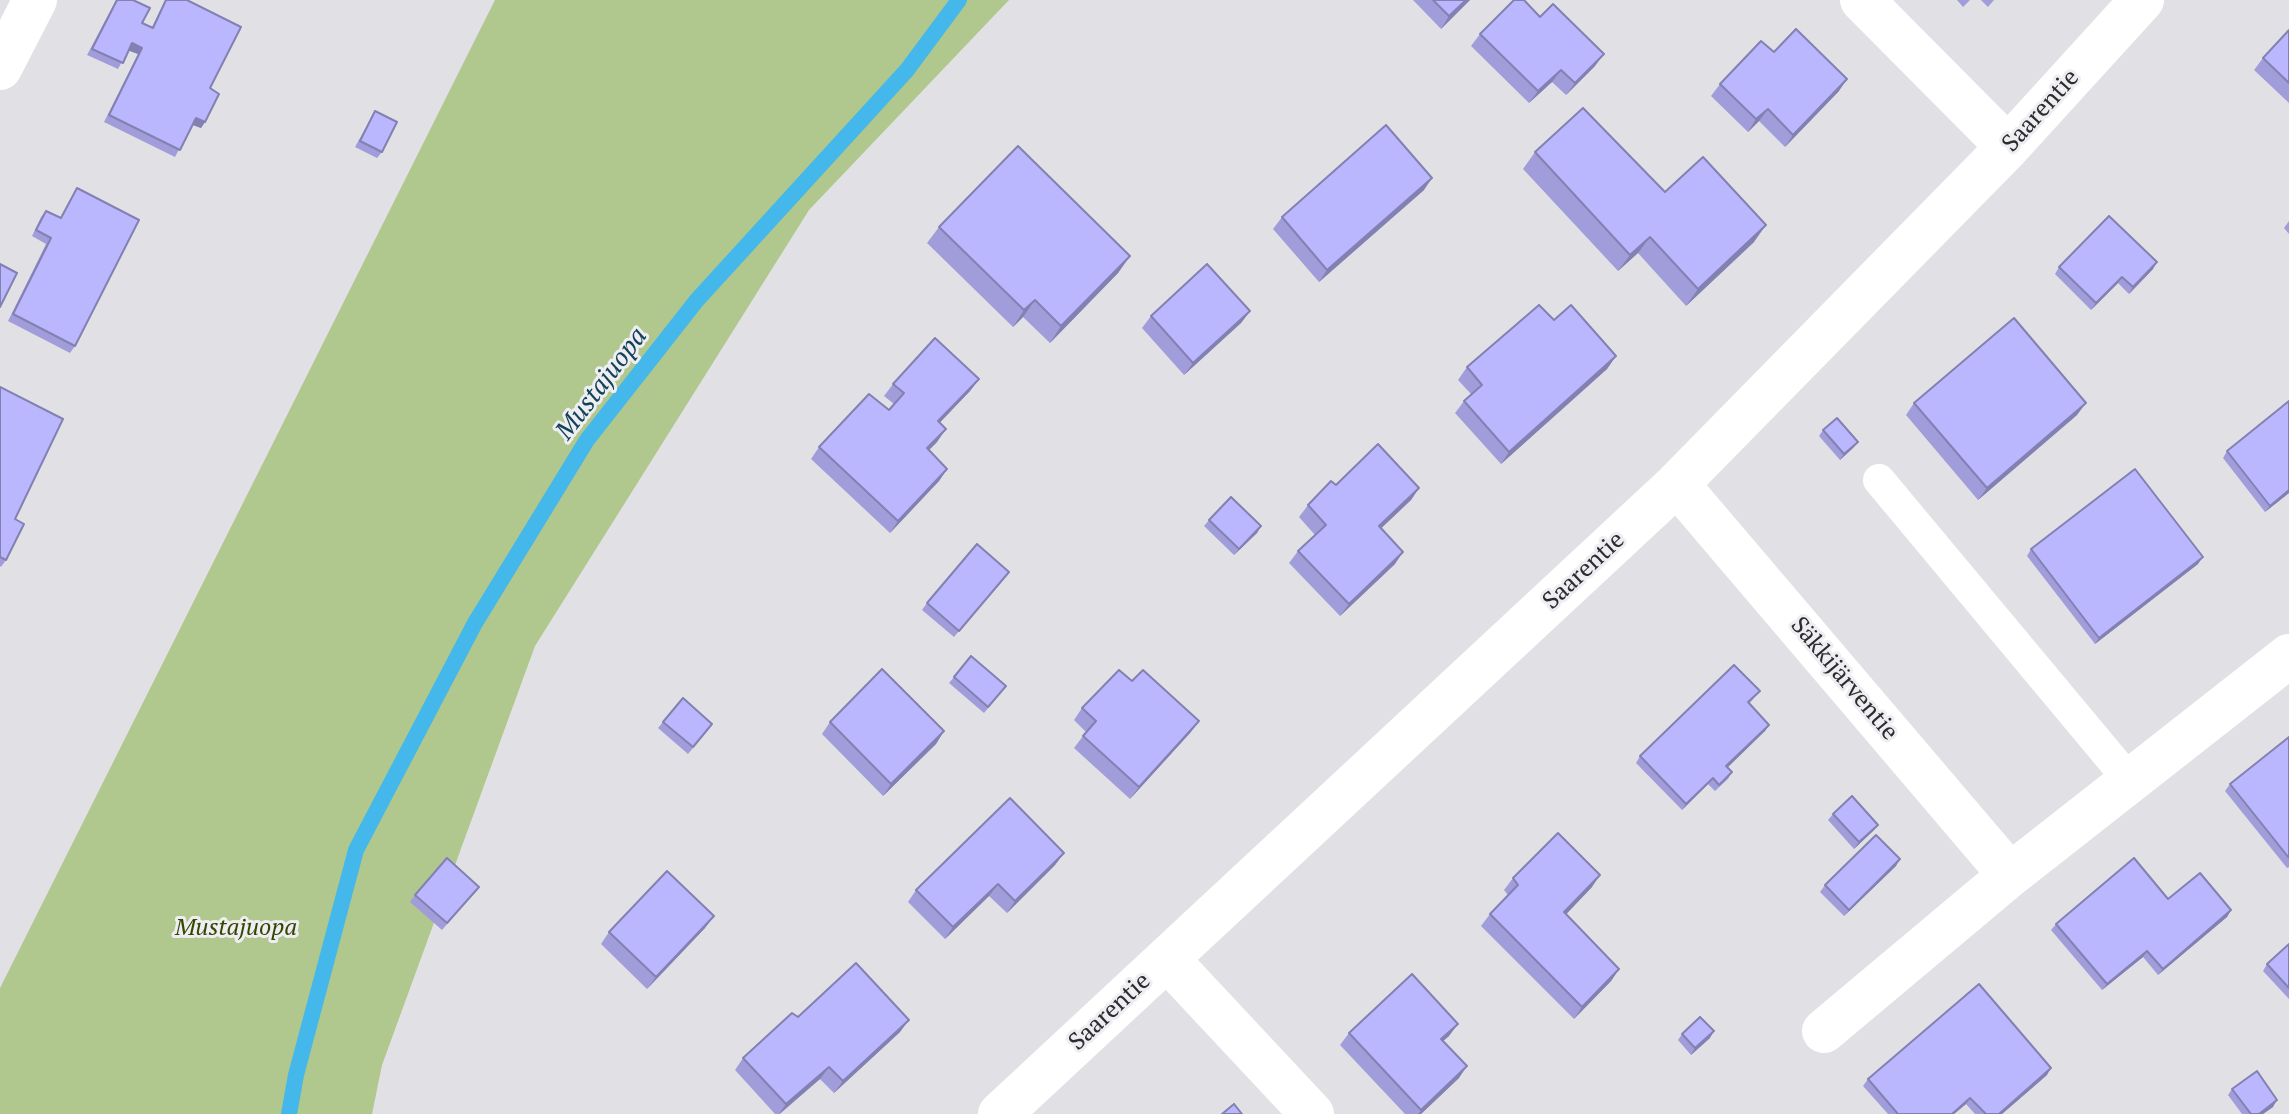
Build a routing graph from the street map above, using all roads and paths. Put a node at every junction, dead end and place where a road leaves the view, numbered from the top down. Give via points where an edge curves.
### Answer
1 (35, 0) edge
2 (1862, 0) edge
3 (2142, 0) edge
4 (0, 68) edge
5 (2008, 147) junction
6 (1879, 480) dead end
7 (1677, 484) junction
8 (2289, 656) edge
9 (2130, 781) junction
10 (2010, 875) junction
11 (1167, 959) junction
12 (1824, 1031) dead end
13 (1000, 1114) edge
14 (1312, 1114) edge

1 - 4 street
2 - 5 street
3 - 5 street, Saarentie
5 - 7 street, Saarentie
6 - 9 lane
7 - 10 street, Säkkijärventie
7 - 11 street, Saarentie
8 - 9 street
9 - 10 street
10 - 12 street
11 - 13 street, Saarentie
11 - 14 street

